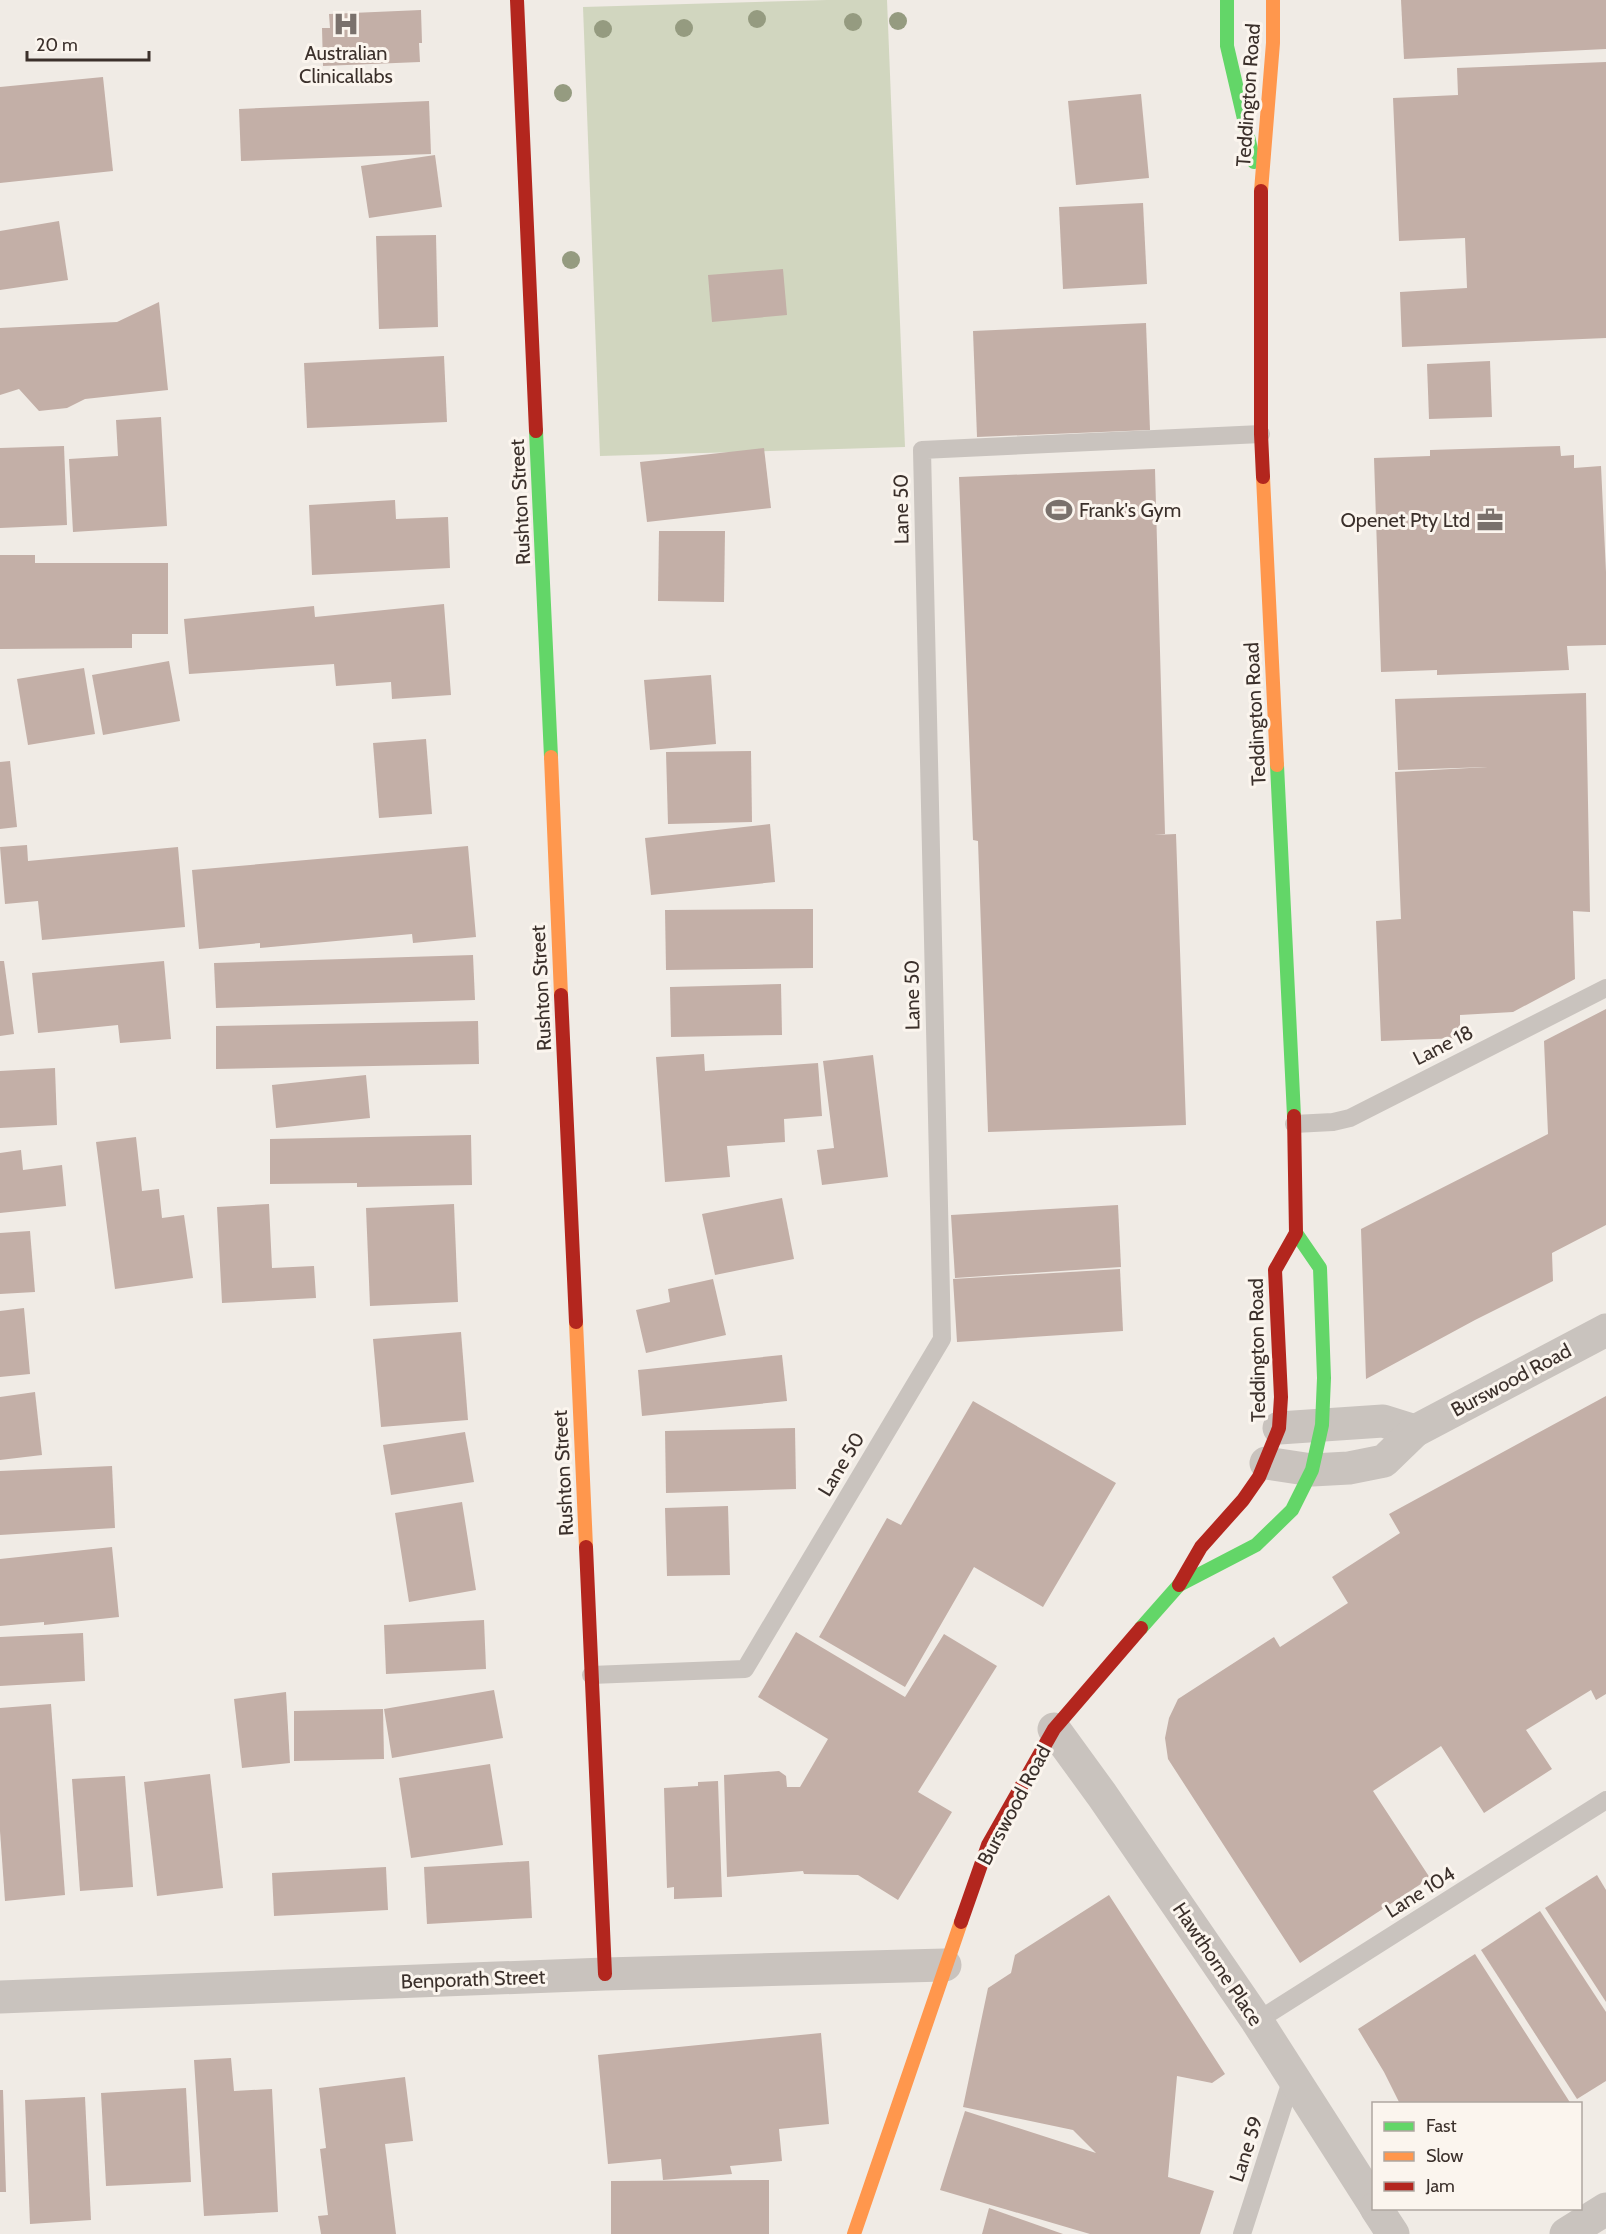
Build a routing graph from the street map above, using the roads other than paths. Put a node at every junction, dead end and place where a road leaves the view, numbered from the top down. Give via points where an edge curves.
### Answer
1 (517, 0) edge
2 (1227, 0) edge
3 (1273, 0) edge
4 (1261, 193) junction
5 (1261, 434) junction
6 (1606, 988) edge
7 (1294, 1124) junction
8 (1296, 1233) junction
9 (1606, 1330) edge
10 (1322, 1425) junction
11 (1279, 1428) junction
12 (1415, 1431) junction
13 (1266, 1463) junction
14 (1312, 1470) junction
15 (1179, 1585) junction
16 (591, 1675) junction
17 (1054, 1729) junction
18 (1606, 1800) edge
19 (945, 1965) junction
20 (605, 1974) junction
21 (0, 1997) edge
22 (1257, 2021) junction
23 (1292, 2078) junction
24 (1372, 2201) edge
25 (1606, 2209) edge
26 (1377, 2210) edge
27 (854, 2234) edge
28 (1242, 2234) edge
29 (1393, 2234) edge
30 (1566, 2234) edge

1 - 16 main road, Rushton Street
2 - 4 main road, Teddington Road via 1227,46
3 - 4 main road, Teddington Road
4 - 5 main road, Teddington Road
5 - 7 main road, Teddington Road
5 - 16 lane, Lane 50 via 922,450 942,1339 745,1669
6 - 7 lane, Lane 18 via 1350,1118
7 - 8 main road, Teddington Road
8 - 10 main road via 1320,1268
8 - 11 main road, Teddington Road via 1275,1270
9 - 12 street, Burswood Road
10 - 11 street
10 - 12 street via 1383,1421
10 - 14 main road
11 - 13 main road, Teddington Road
12 - 14 street, Burswood Road via 1384,1461
13 - 14 street, Burswood Road
13 - 15 main road, Teddington Road via 1243,1500 1201,1546
14 - 15 main road, Burswood Road via 1292,1510 1256,1545
15 - 17 main road, Burswood Road
16 - 20 main road, Rushton Street
17 - 19 main road, Burswood Road via 988,1845
17 - 22 street, Hawthorne Place
18 - 22 lane, Lane 104
19 - 20 street, Benporath Street
19 - 27 main road, Burswood Road
20 - 21 street, Benporath Street
22 - 23 street, Hawthorne Place
23 - 24 street, Hawthorne Place
23 - 28 lane, Lane 59
25 - 30 street
26 - 29 street

